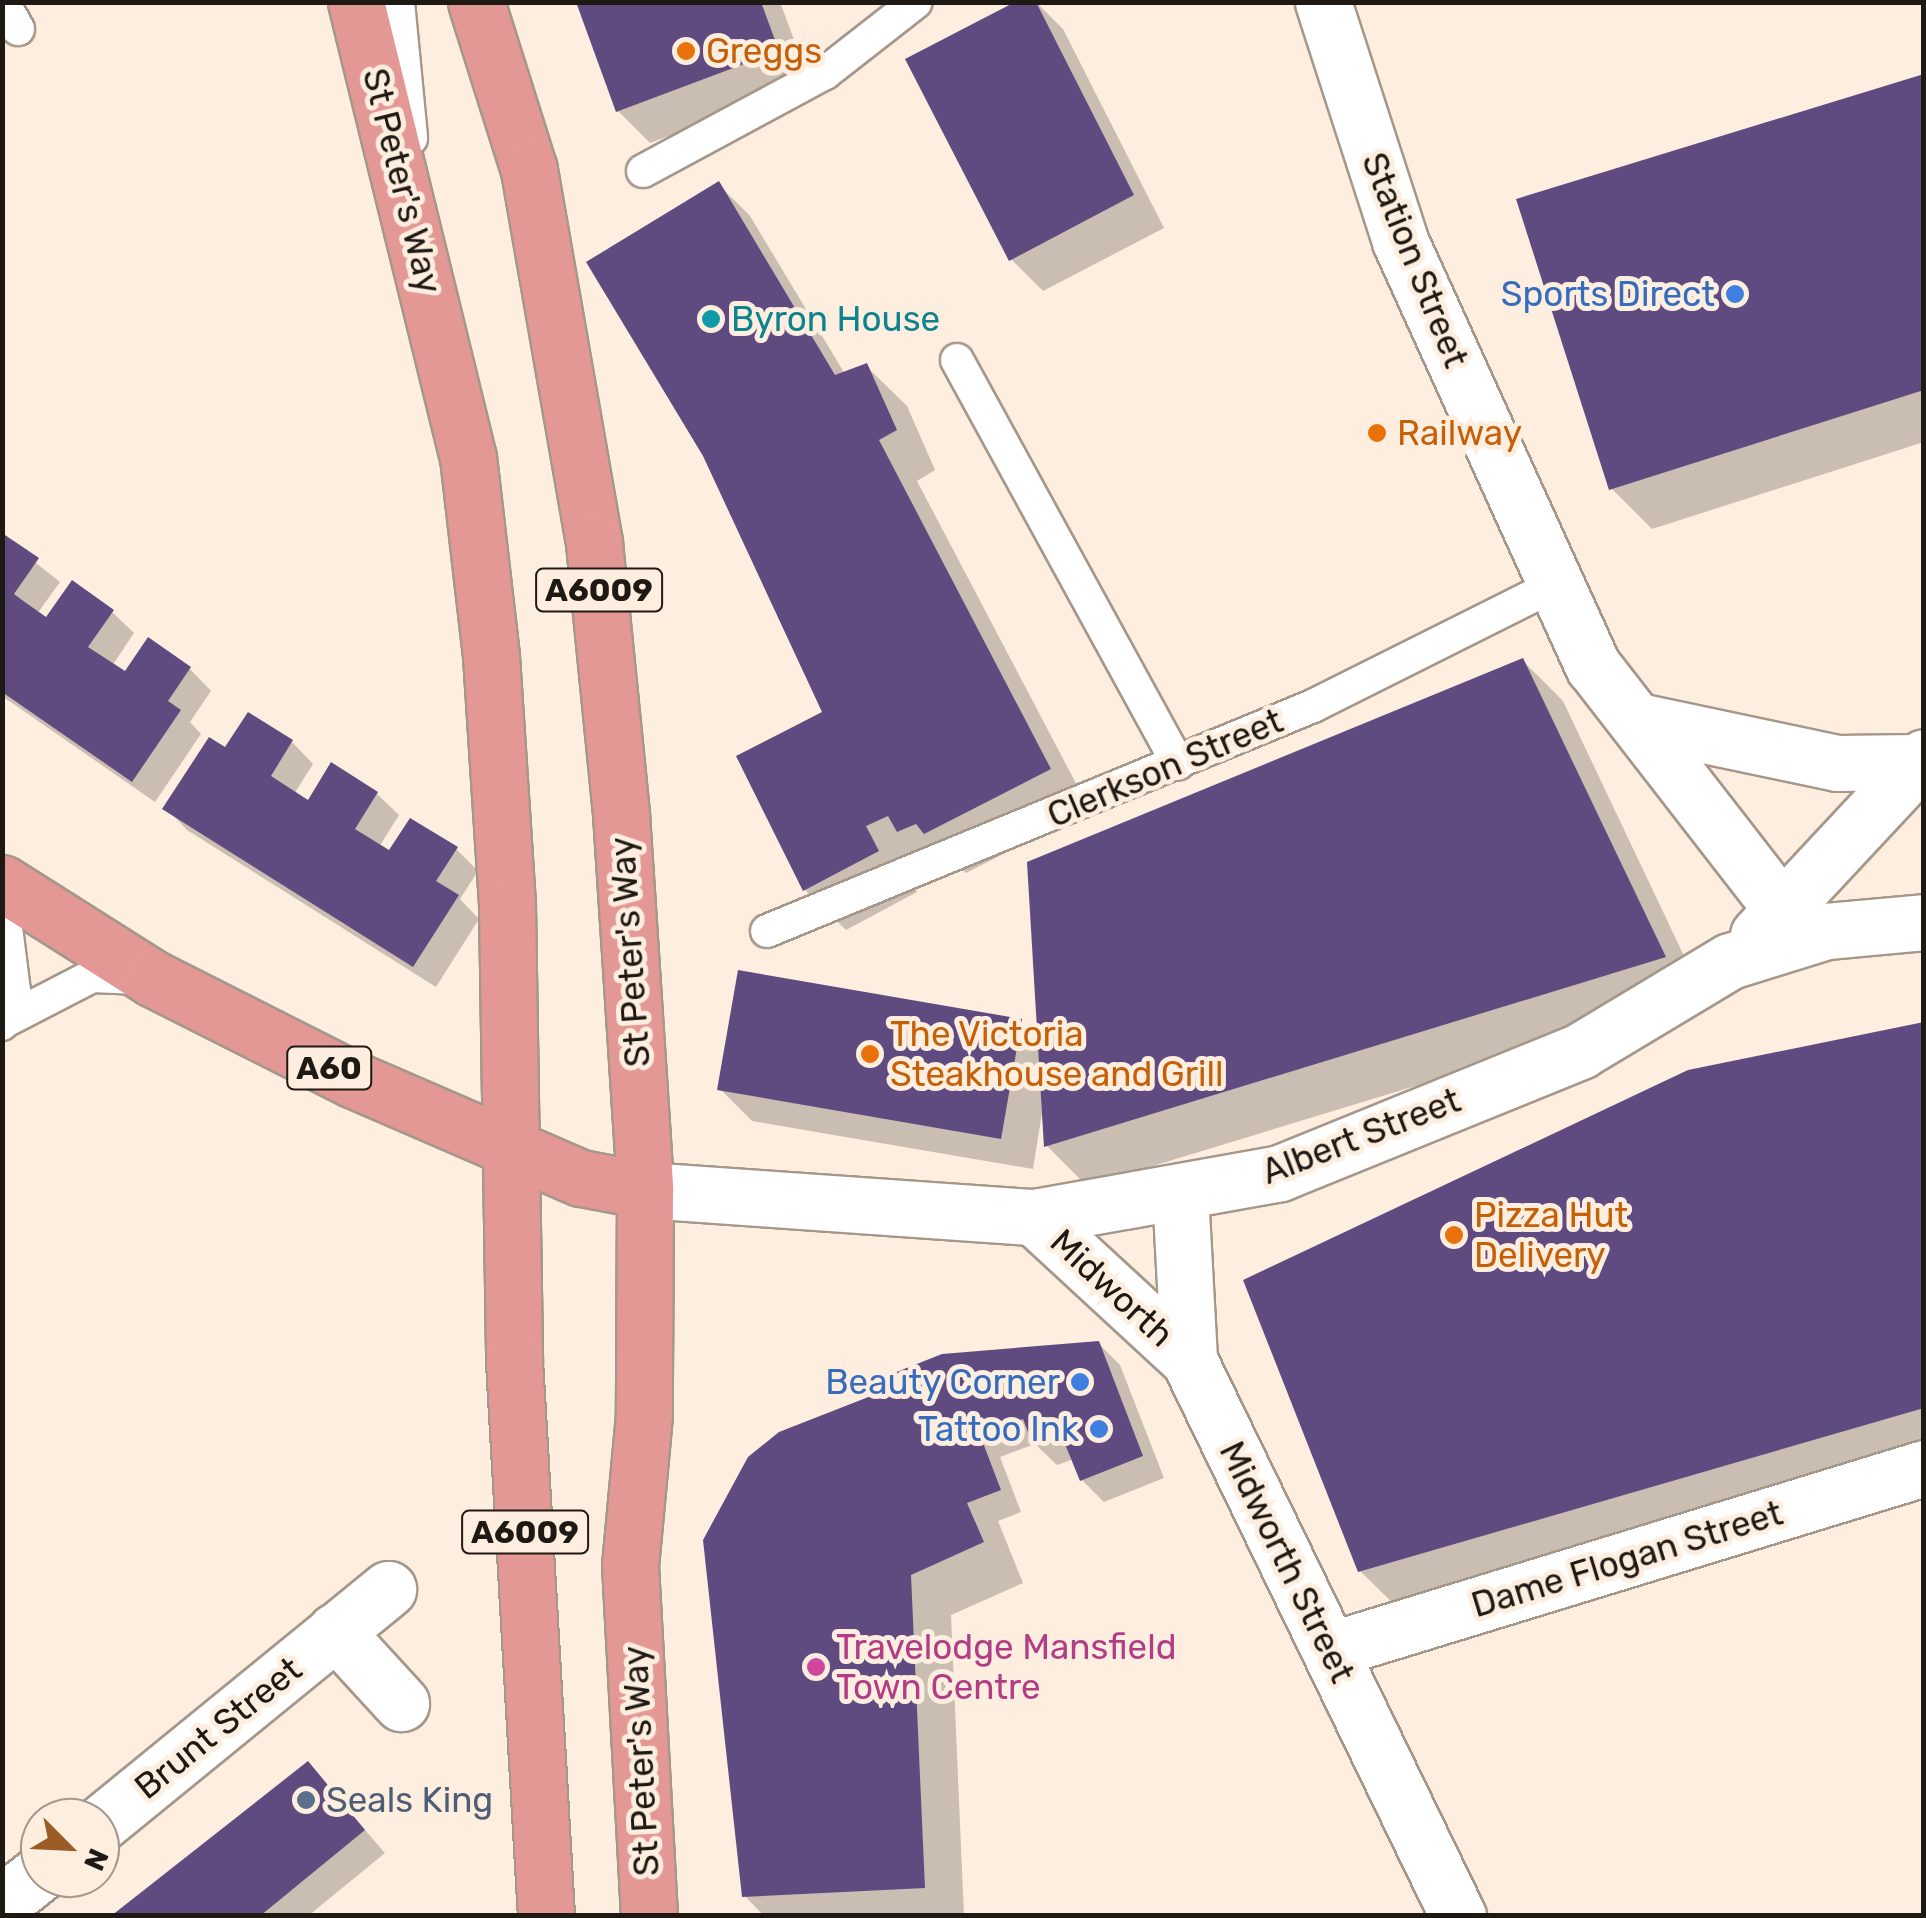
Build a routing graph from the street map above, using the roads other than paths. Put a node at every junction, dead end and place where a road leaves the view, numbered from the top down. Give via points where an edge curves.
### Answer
1 (356, 2) edge
2 (398, 2) edge
3 (476, 2) edge
4 (916, 2) edge
5 (1322, 2) edge
6 (643, 171) dead end
7 (422, 257) junction
8 (957, 360) dead end
9 (1555, 586) junction
10 (1638, 721) junction
11 (1921, 760) edge
12 (1178, 763) junction
13 (2, 883) edge
14 (2, 896) edge
15 (1783, 910) junction
16 (1924, 922) edge
17 (767, 931) dead end
18 (1730, 962) junction
19 (154, 979) junction
20 (4, 1022) edge
21 (508, 1148) junction
22 (645, 1190) junction
23 (1180, 1193) junction
24 (1034, 1216) junction
25 (1189, 1360) junction
26 (1924, 1468) edge
27 (388, 1589) dead end
28 (335, 1632) junction
29 (1330, 1650) junction
30 (401, 1704) dead end
31 (120, 1808) edge
32 (546, 1916) edge
33 (649, 1916) edge
34 (1458, 1916) edge

1 - 7 highway, St Peter's Way / A6009
2 - 7 lane
3 - 22 highway, St Peter's Way / A6009 via 529,170 594,543 622,814
4 - 6 lane via 825,73
5 - 9 street, Station Street via 1400,241
7 - 21 highway, St Peter's Way / A6009 via 468,457 491,656 507,906
8 - 12 lane
9 - 10 street, Station Street via 1593,666
9 - 12 lane, Clerkson Street via 1313,706
10 - 11 street via 1837,763
10 - 15 street, Station Street
11 - 15 street
12 - 17 lane, Clerkson Street
13 - 19 highway, A60
14 - 20 lane via 14,991
15 - 18 street
16 - 18 street, Albert Street via 1826,932
18 - 23 street, Albert Street via 1580,1051 1280,1172
19 - 20 lane via 92,976
19 - 21 highway, A60
21 - 22 highway via 581,1178
21 - 32 highway, St Peter's Way / A6009
22 - 24 street, Albert Street
22 - 33 highway, St Peter's Way / A6009 via 644,1415 630,1564
23 - 24 street, Albert Street
23 - 25 street, Midworth Street
24 - 25 street, Midworth
25 - 29 street, Midworth Street
26 - 29 street, Dame Flogan Street
27 - 28 street, Brunt Street
28 - 30 street, Brunt Street
28 - 31 street, Brunt Street
29 - 34 street, Midworth Street

